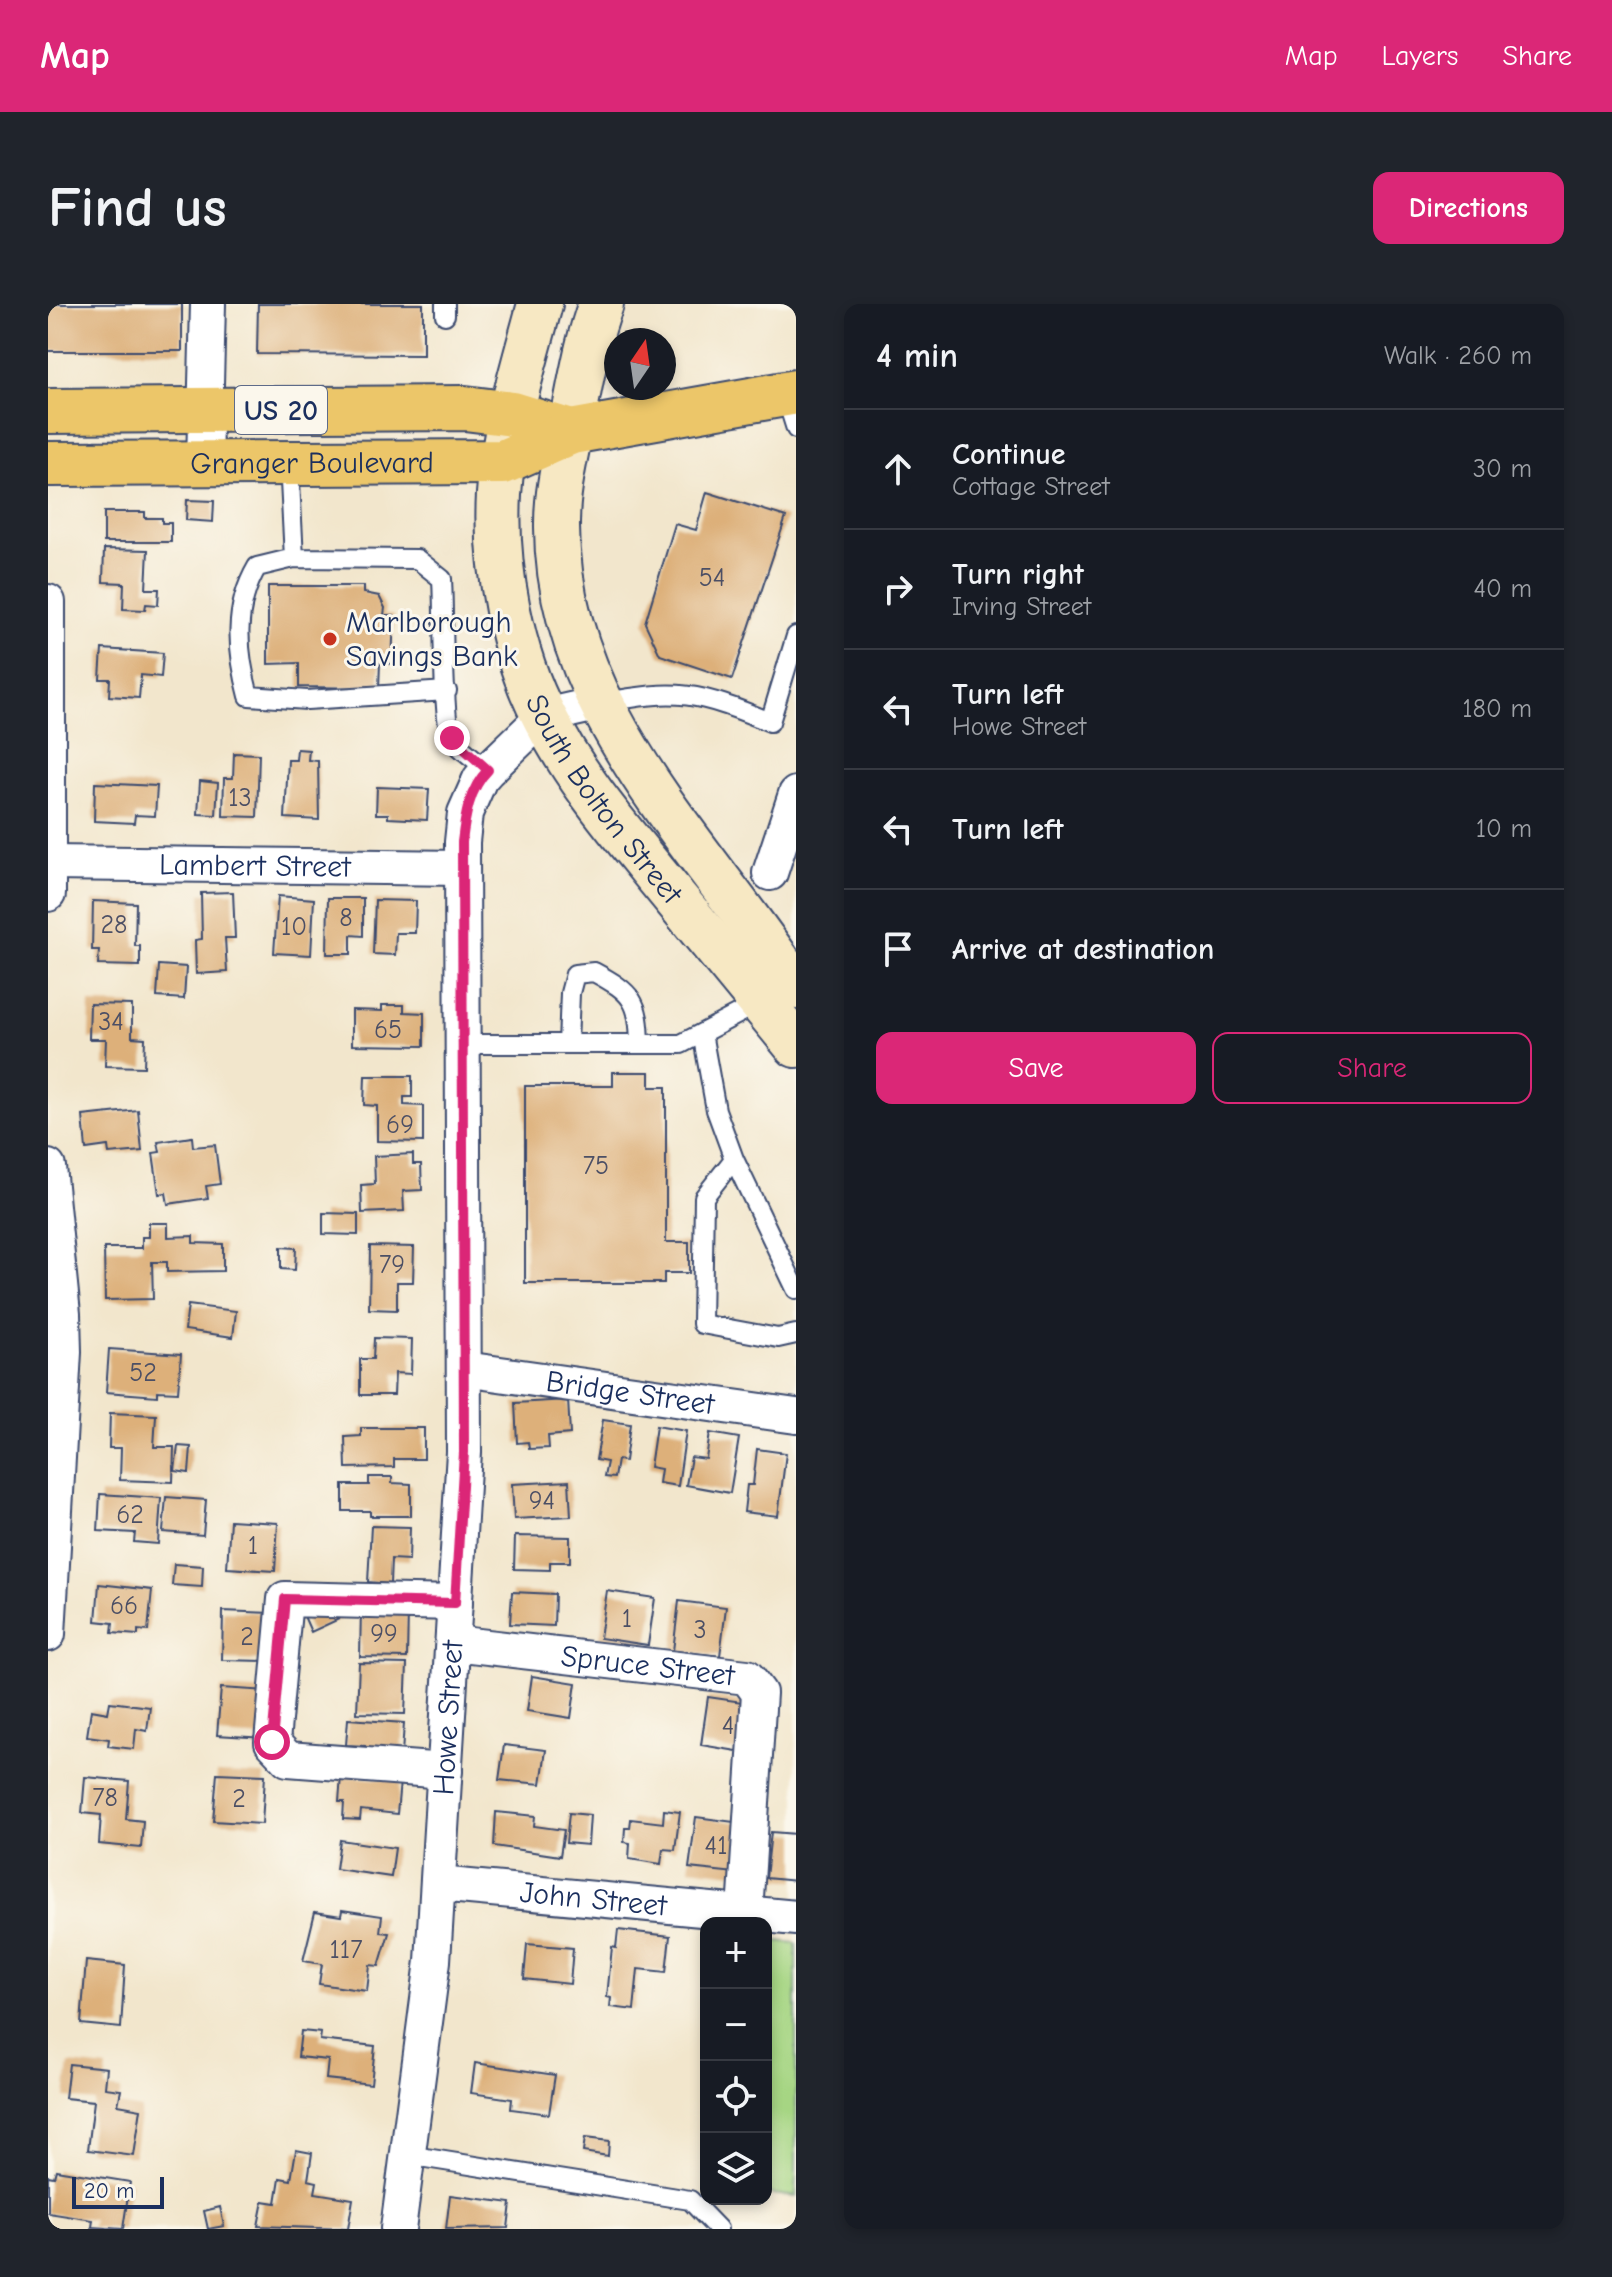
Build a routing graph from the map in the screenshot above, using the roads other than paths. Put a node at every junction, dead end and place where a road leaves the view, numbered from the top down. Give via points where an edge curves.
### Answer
1 (208, 304) edge
2 (540, 304) edge
3 (601, 304) edge
4 (792, 405) edge
5 (205, 410) junction
6 (48, 411) edge
7 (513, 414) junction
8 (571, 432) junction
9 (289, 462) junction
10 (503, 462) junction
11 (204, 463) junction
12 (48, 464) edge
13 (294, 558) junction
14 (48, 602) edge
15 (796, 636) edge
16 (447, 691) junction
17 (601, 703) junction
18 (544, 716) junction
19 (488, 770) junction
20 (796, 794) edge
21 (49, 863) edge
22 (462, 868) junction
23 (770, 873) dead end
24 (48, 894) edge
25 (783, 990) edge
26 (702, 1033) junction
27 (462, 1044) junction
28 (568, 1044) junction
29 (640, 1044) junction
30 (796, 1045) edge
31 (734, 1159) junction
32 (48, 1167) edge
33 (796, 1289) edge
34 (56, 1317) edge
35 (796, 1334) edge
36 (464, 1369) junction
37 (796, 1416) edge
38 (455, 1603) junction
39 (48, 1634) edge
40 (453, 1643) junction
41 (445, 1771) junction
42 (438, 1884) junction
43 (745, 1913) junction
44 (796, 1918) edge
45 (407, 2155) junction
46 (398, 2229) edge
47 (718, 2229) edge

1 - 5 street
2 - 7 main road, South Bolton Street
3 - 8 main road, South Bolton Street via 584,354
4 - 8 main road, Granger Boulevard / US 20
5 - 6 main road, Granger Boulevard / US 20
5 - 7 main road, Granger Boulevard / US 20 via 465,408
5 - 11 street
7 - 8 main road, Granger Boulevard / US 20
7 - 10 main road, South Bolton Street
8 - 10 main road, Granger Boulevard / US 20
8 - 17 main road, South Bolton Street via 560,493 558,558 571,630
9 - 10 main road, Granger Boulevard / US 20
9 - 11 main road, Granger Boulevard / US 20
9 - 13 lane
10 - 18 main road, South Bolton Street via 499,495 504,573 520,652
11 - 12 main road, Granger Boulevard / US 20
13 - 16 lane via 417,559 442,579
13 - 16 lane via 257,567 245,589 239,634 249,696 307,700
14 - 21 street
15 - 17 lane via 770,722 703,696 674,692
16 - 19 lane via 445,717 452,738
17 - 18 street
17 - 25 main road, South Bolton Street
18 - 19 street, Howe Street
18 - 25 main road, South Bolton Street via 613,821
19 - 22 street, Howe Street via 465,813
20 - 23 street
21 - 22 street, Lambert Street
21 - 24 street
22 - 27 street, Howe Street
25 - 26 lane
25 - 30 main road, South Bolton Street
26 - 29 lane via 681,1044
26 - 31 lane via 716,1110
27 - 28 lane
27 - 36 street, Howe Street
28 - 29 lane
28 - 29 lane via 575,974 594,972 631,998 639,1011
31 - 33 lane
31 - 35 lane via 704,1197 702,1324 778,1338
32 - 34 street
34 - 39 street
36 - 37 street, Bridge Street
36 - 38 street, Howe Street
38 - 40 street, Howe Street
38 - 41 street via 285,1599 272,1742 288,1759
40 - 41 street, Howe Street
40 - 43 street, Spruce Street via 747,1677 759,1693
41 - 42 street, Howe Street
42 - 43 street, John Street
42 - 45 street, Howe Street
43 - 44 street, John Street
45 - 46 street, Howe Street
45 - 47 lane via 690,2200

